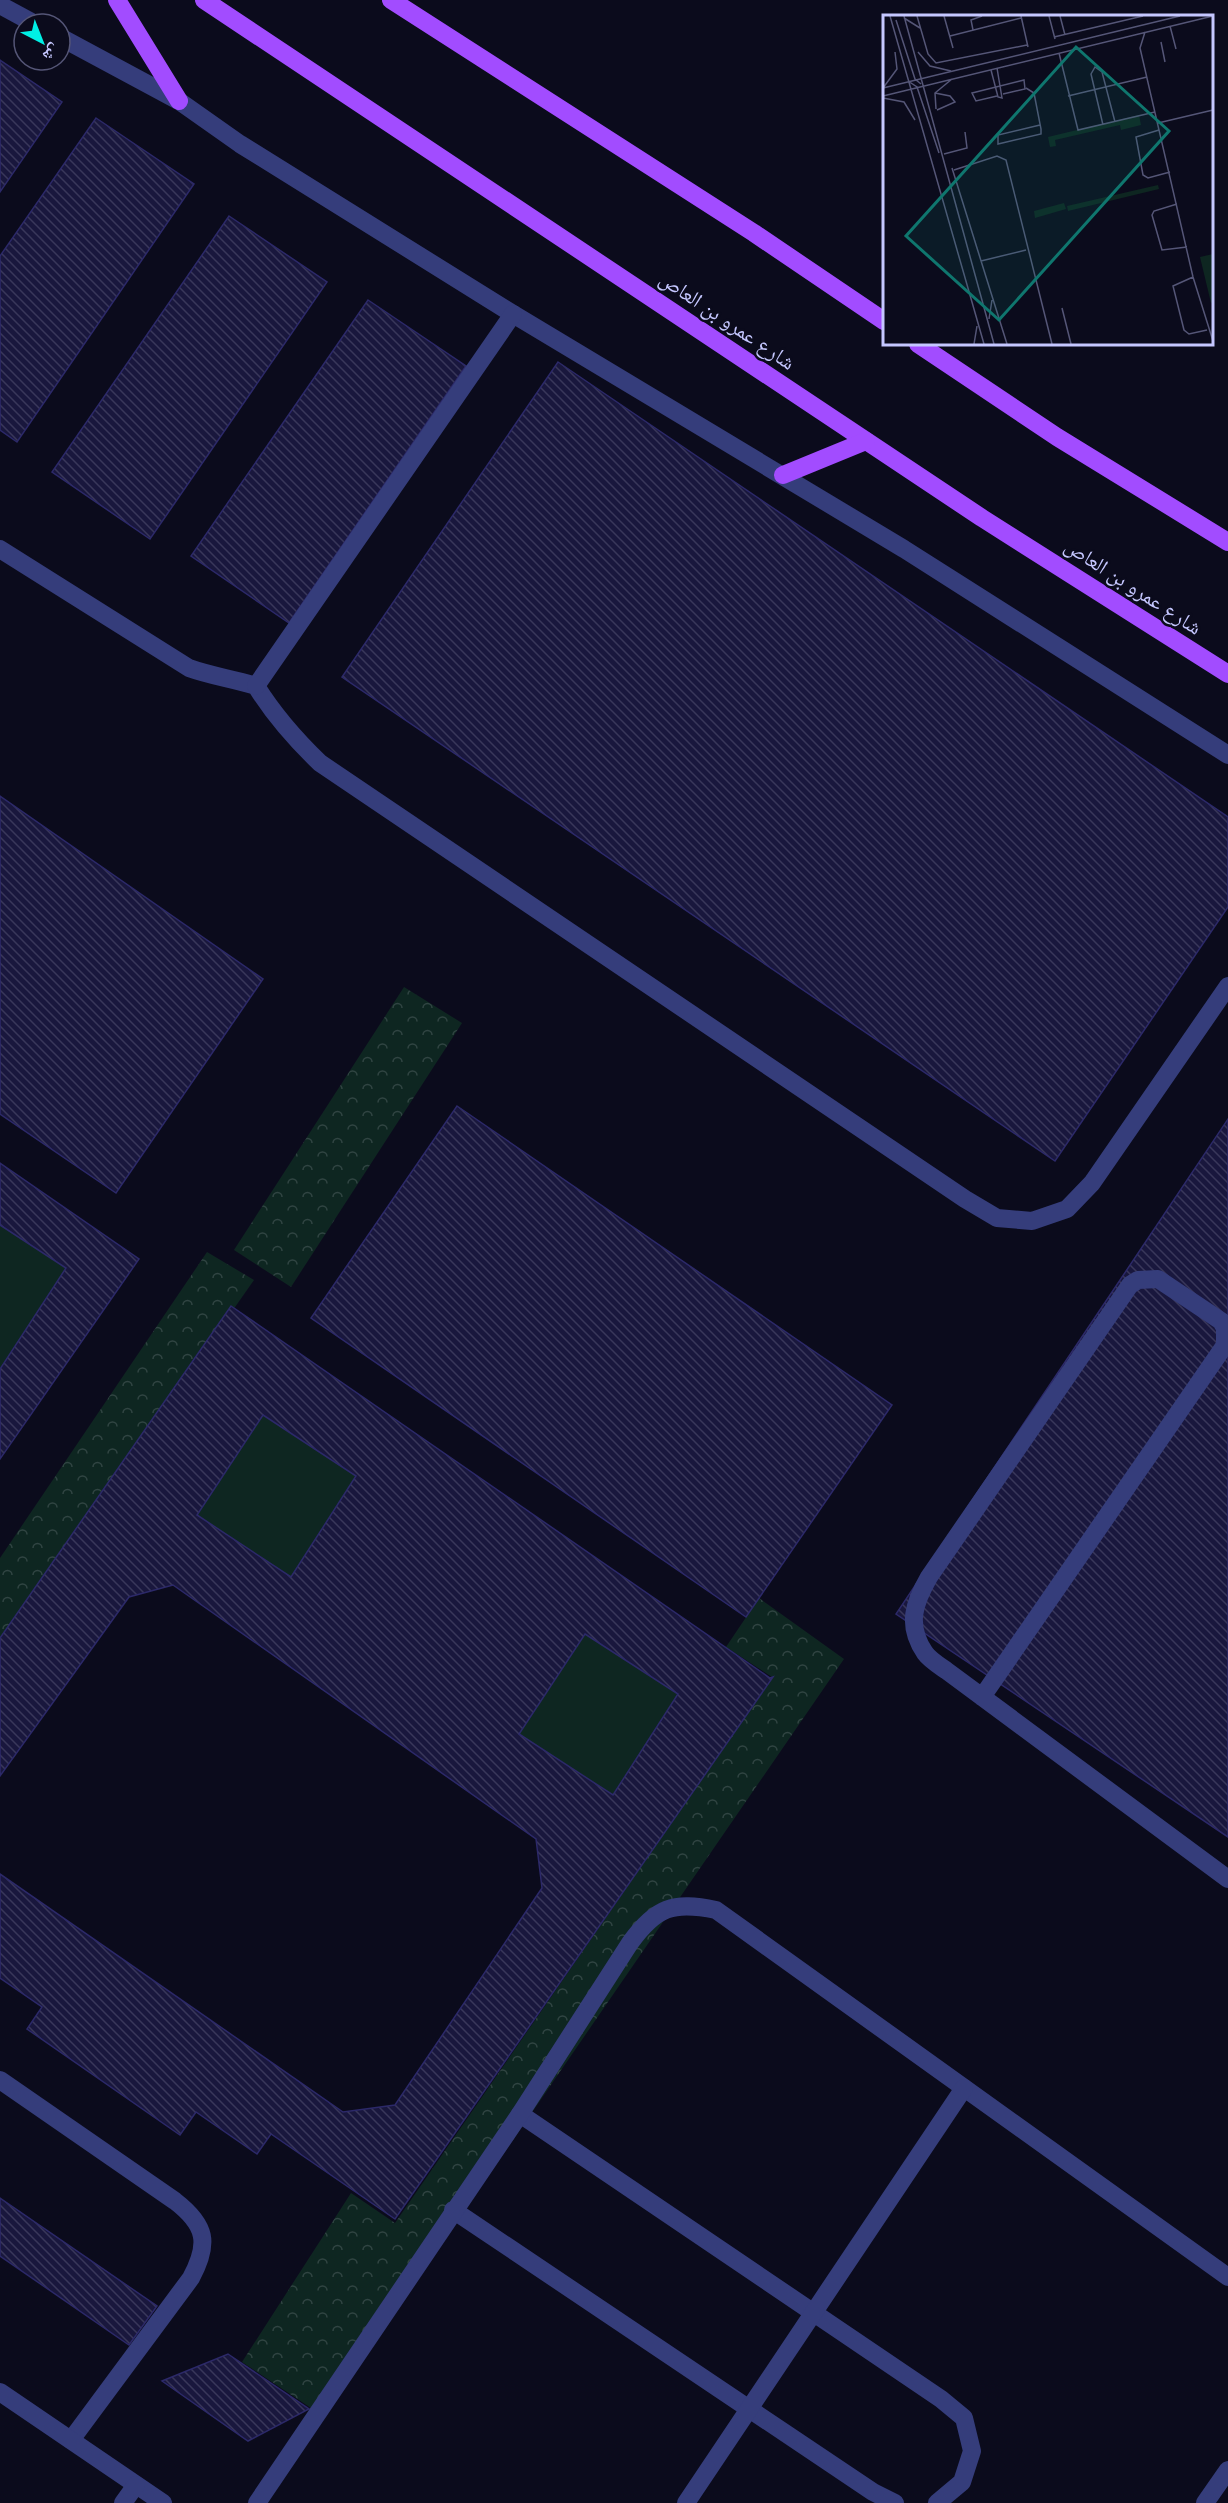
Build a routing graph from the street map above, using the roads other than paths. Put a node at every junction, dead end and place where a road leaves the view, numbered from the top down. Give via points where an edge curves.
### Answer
1 (117, 0) edge
2 (204, 0) edge
3 (392, 0) edge
4 (72, 43) edge
5 (179, 101) junction
6 (513, 314) junction
7 (883, 320) edge
8 (920, 345) edge
9 (867, 441) junction
10 (783, 475) junction
11 (1228, 542) edge
12 (0, 549) edge
13 (1228, 674) edge
14 (256, 686) junction
15 (1228, 755) edge
16 (1228, 986) edge
17 (982, 1697) junction
18 (1228, 1879) edge
19 (0, 2080) edge
20 (964, 2088) junction
21 (520, 2114) junction
22 (453, 2210) junction
23 (1228, 2277) edge
24 (814, 2313) junction
25 (0, 2392) edge
26 (749, 2409) junction
27 (71, 2440) junction
28 (1228, 2470) edge
29 (136, 2485) junction
30 (123, 2503) edge
31 (163, 2503) edge
32 (257, 2503) edge
33 (686, 2503) edge
34 (895, 2503) edge
35 (937, 2503) edge
36 (1205, 2503) edge

1 - 5 main road
2 - 9 main road, شارع عمرو بن العاص
3 - 7 main road
4 - 5 street
5 - 6 street via 240,144
6 - 10 street
6 - 14 street
8 - 11 main road
9 - 10 main road
9 - 13 main road, شارع عمرو بن العاص
10 - 15 street
12 - 14 street via 189,668
14 - 16 street via 287,729 320,763 996,1218 1032,1221 1067,1209 1092,1183
17 - 17 street via 1225,1345 1221,1321 1158,1279 1138,1280 1130,1285 916,1601 914,1629 926,1654
17 - 18 street
19 - 27 street via 175,2201 193,2215 203,2235 202,2258 191,2278
20 - 21 street via 717,1910 691,1905 666,1909 645,1922
20 - 23 street
20 - 24 street
21 - 22 street
21 - 24 street
22 - 26 street
22 - 32 street
24 - 26 street
24 - 35 street via 964,2418 972,2451 962,2482
25 - 27 street
26 - 33 street
26 - 34 street
27 - 29 street
28 - 36 street
29 - 30 street
29 - 31 street

